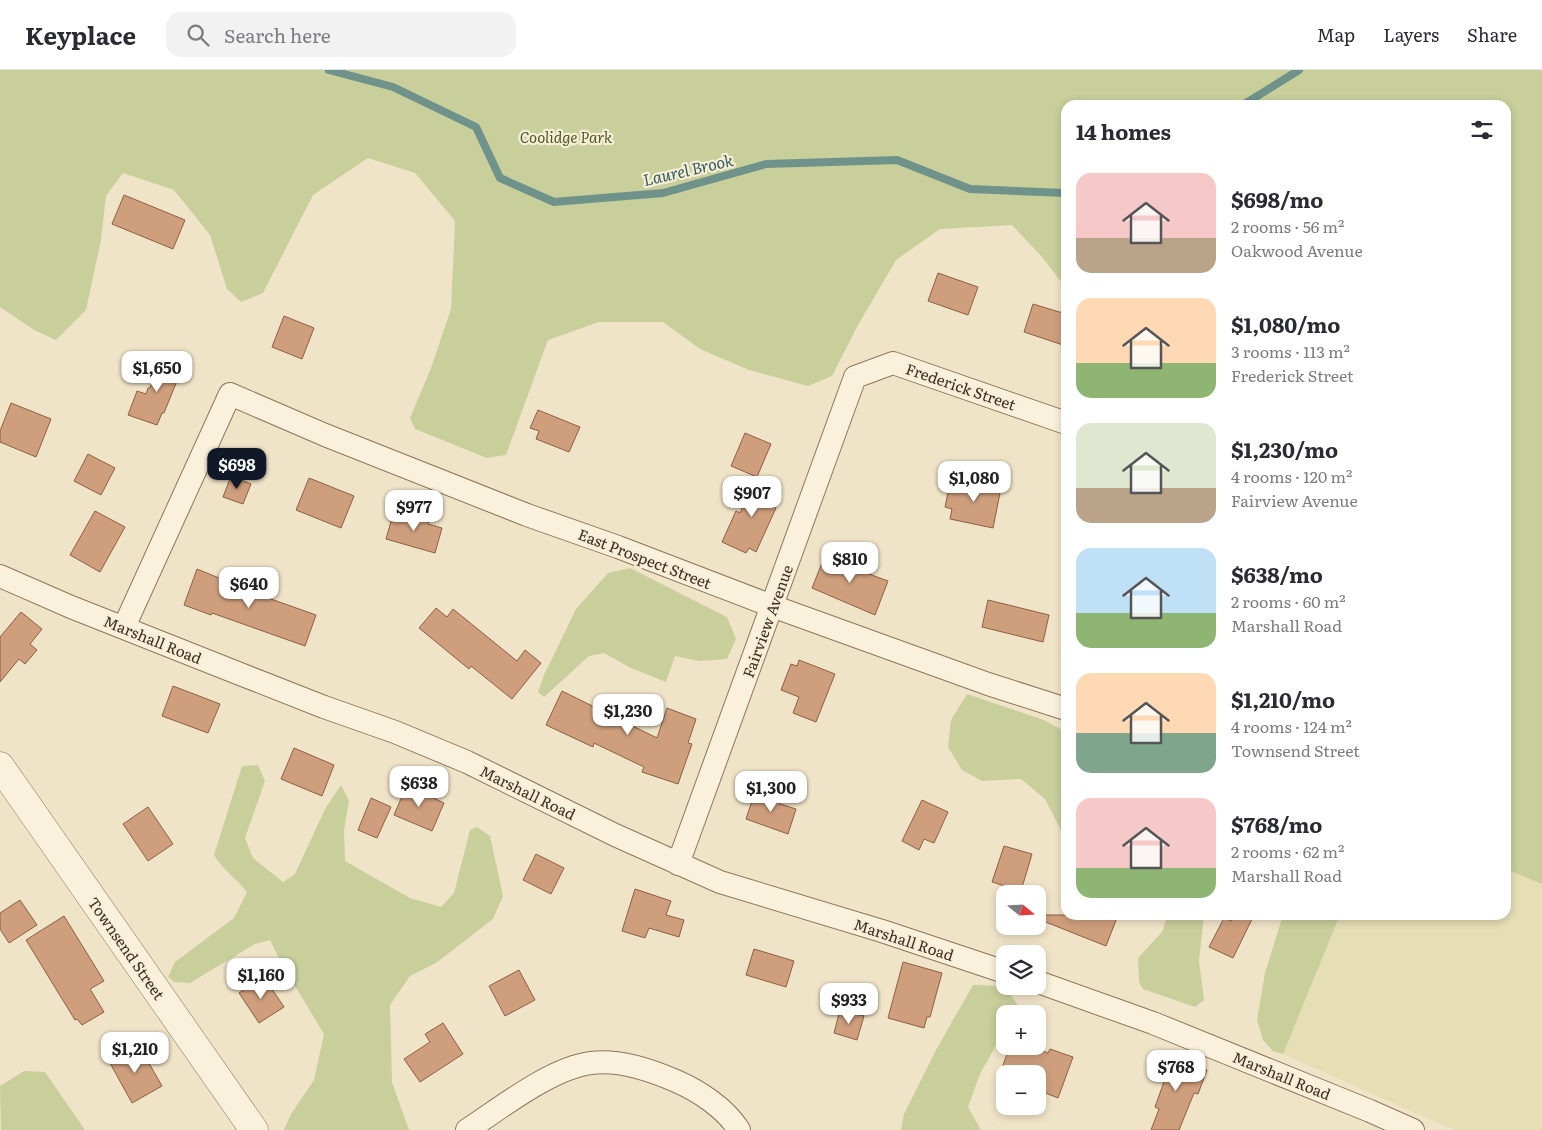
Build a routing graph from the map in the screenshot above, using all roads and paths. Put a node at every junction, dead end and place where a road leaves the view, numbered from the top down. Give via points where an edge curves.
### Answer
1 (855, 377) joint
2 (1061, 421) edge
3 (0, 576) edge
4 (772, 606) junction
5 (124, 627) junction
6 (1061, 707) edge
7 (0, 766) edge
8 (678, 864) junction
9 (996, 969) edge
10 (1046, 985) edge
11 (254, 1130) edge
12 (467, 1130) edge
13 (738, 1130) edge
14 (1413, 1130) edge

1 - 2 street, Frederick Street via 893,363
1 - 4 street, Fairview Avenue
3 - 5 street, Marshall Road
4 - 5 street, East Prospect Street via 526,515 230,394
4 - 6 street, East Prospect Street
4 - 8 street, Fairview Avenue
5 - 8 street, Marshall Road via 467,762
7 - 11 street, Townsend Street
8 - 9 street, Marshall Road via 720,882
10 - 14 street, Marshall Road via 1153,1023
12 - 13 street via 542,1082 578,1066 604,1062 653,1072 684,1084 725,1113

